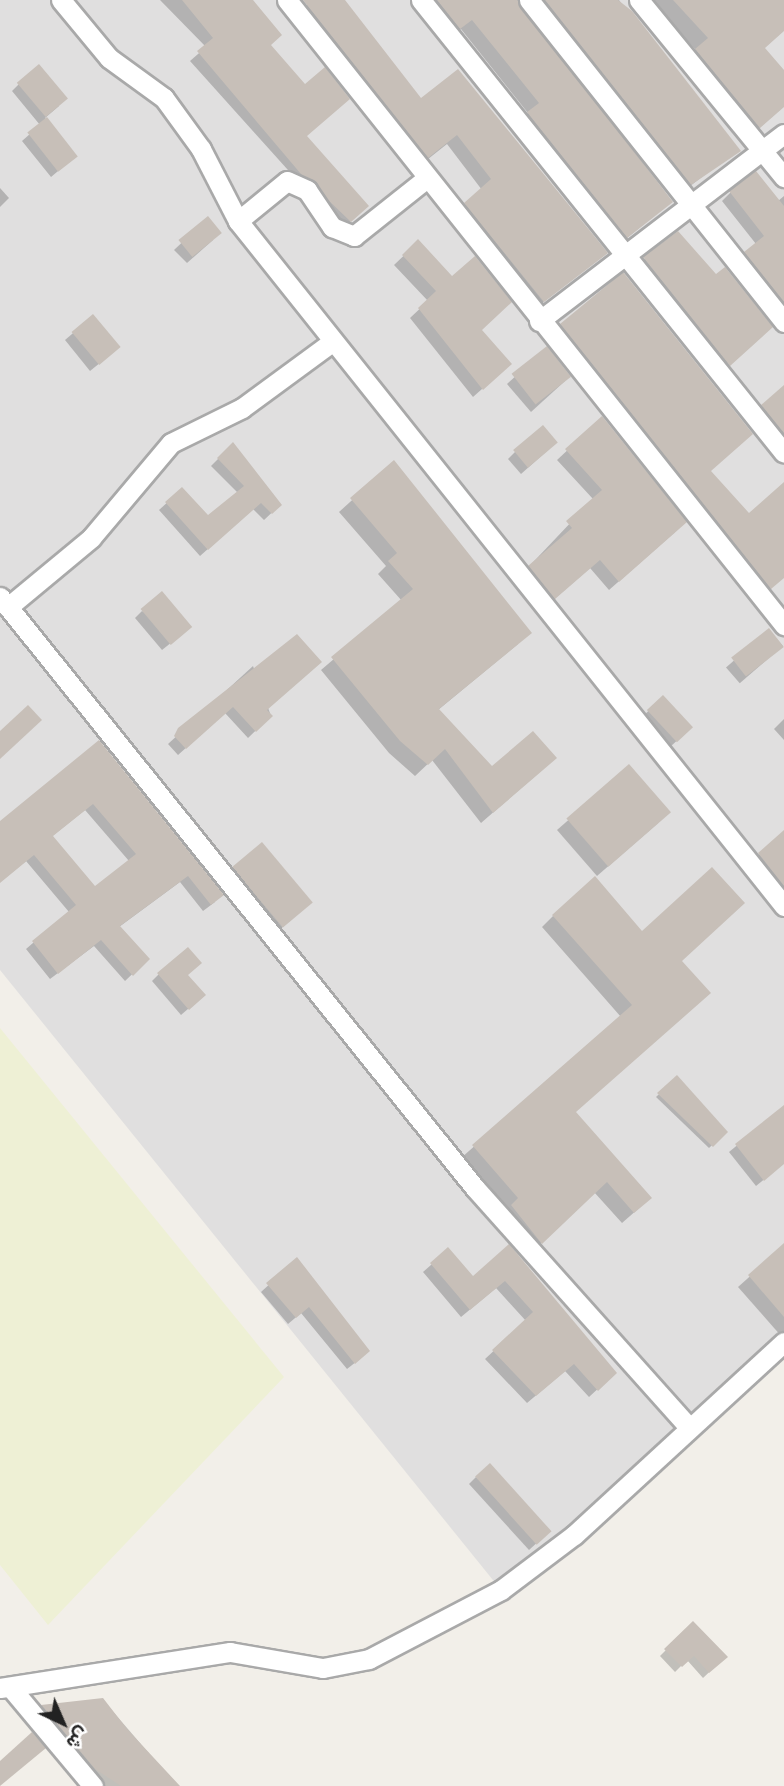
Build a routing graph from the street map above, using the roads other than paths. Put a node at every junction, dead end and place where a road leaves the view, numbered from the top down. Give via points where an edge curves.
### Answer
1 (61, 0) edge
2 (287, 0) edge
3 (421, 0) edge
4 (529, 0) edge
5 (639, 0) edge
6 (784, 134) edge
7 (762, 151) junction
8 (784, 177) edge
9 (427, 178) junction
10 (692, 203) junction
11 (238, 221) junction
12 (625, 254) junction
13 (539, 321) junction
14 (784, 322) edge
15 (332, 342) junction
16 (784, 453) edge
17 (4, 602) edge
18 (784, 625) edge
19 (784, 906) edge
20 (784, 1342) edge
21 (687, 1426) junction
22 (6, 1688) edge
23 (93, 1786) edge

1 - 11 street via 109,58 164,98 201,149
2 - 9 street
3 - 12 street
4 - 10 street
5 - 7 street
6 - 7 street
7 - 8 street
7 - 10 street
9 - 11 street via 354,236 332,227 307,190 287,181
9 - 13 street
10 - 12 street
10 - 14 street
11 - 15 street
12 - 13 street
12 - 16 street
13 - 18 street
15 - 17 street via 243,408 171,443 91,538
15 - 19 street
17 - 21 street via 475,1188
20 - 21 street
21 - 22 street via 574,1535 501,1590 369,1659 323,1668 230,1652
22 - 23 street

